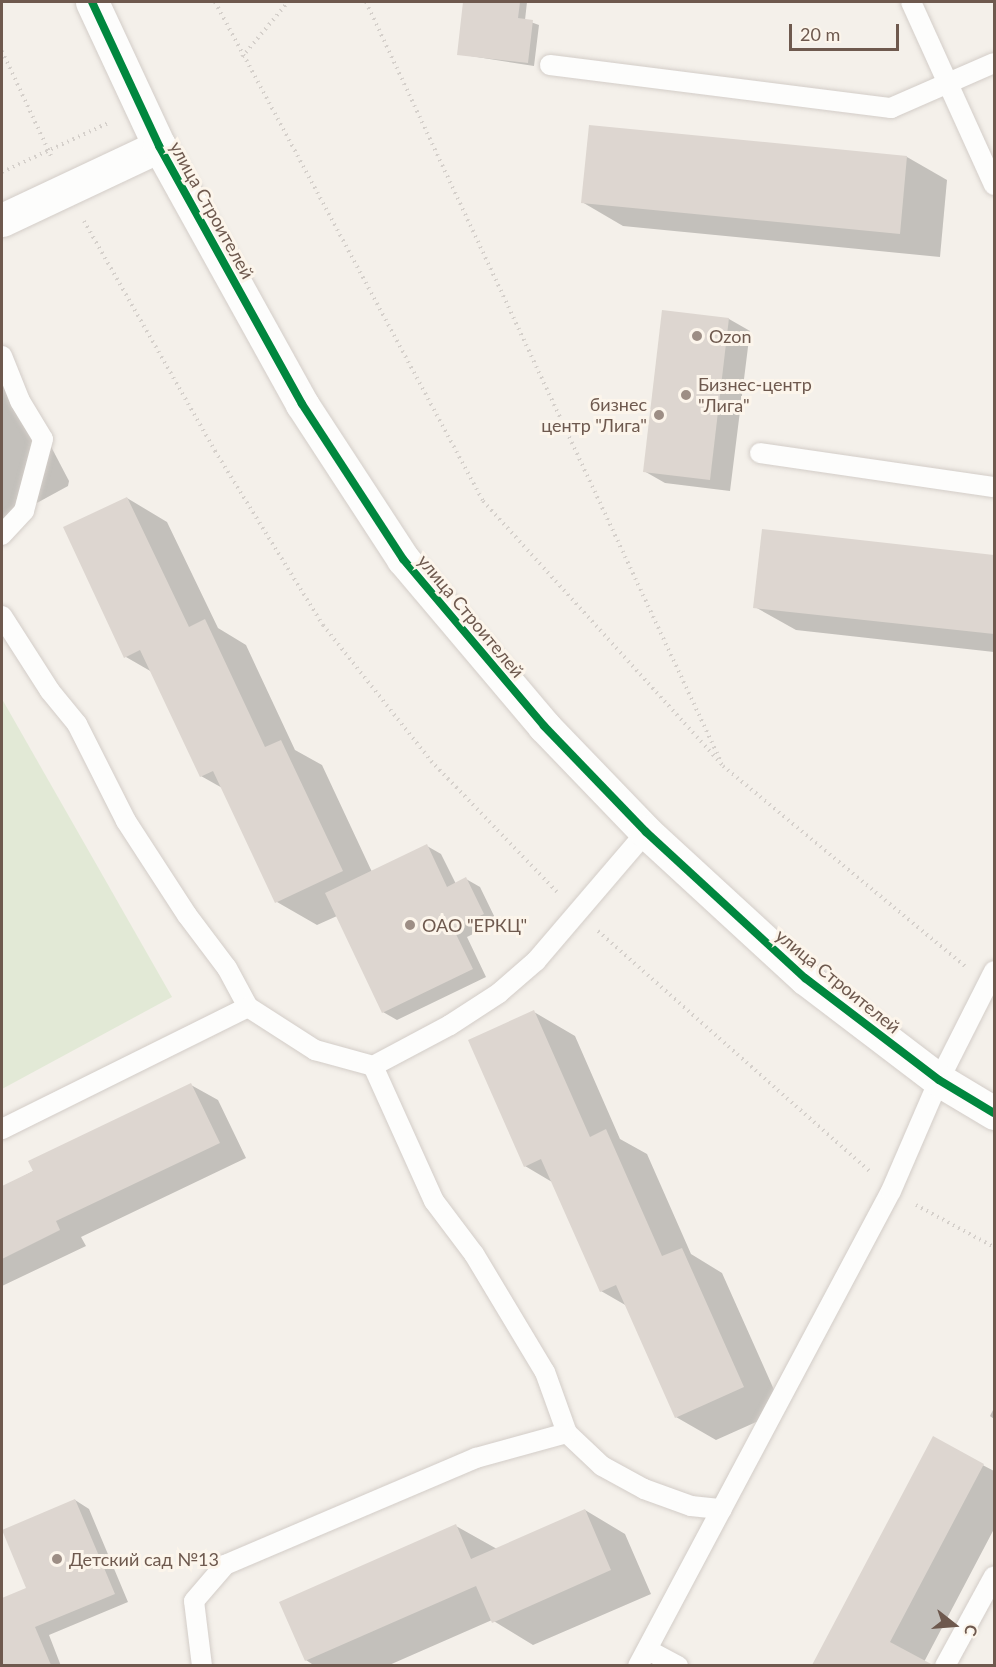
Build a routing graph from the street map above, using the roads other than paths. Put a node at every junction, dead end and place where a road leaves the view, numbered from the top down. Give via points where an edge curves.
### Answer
1 (92, 2) edge
2 (911, 2) edge
3 (994, 63) edge
4 (550, 65) dead end
5 (950, 84) junction
6 (159, 146) junction
7 (994, 184) edge
8 (2, 220) edge
9 (2, 356) edge
10 (760, 453) dead end
11 (994, 487) edge
12 (2, 536) edge
13 (2, 616) edge
14 (646, 832) junction
15 (991, 978) edge
16 (248, 1007) junction
17 (373, 1066) junction
18 (939, 1080) junction
19 (994, 1113) edge
20 (2, 1129) edge
21 (567, 1433) junction
22 (722, 1509) junction
23 (994, 1576) edge
24 (643, 1658) edge
25 (202, 1665) edge
26 (678, 1665) edge
27 (945, 1665) edge

1 - 6 street, улица Строителей
2 - 5 lane
3 - 5 lane
4 - 5 lane via 891,108
5 - 7 lane
6 - 8 street
6 - 14 street, улица Строителей via 302,404 404,559 544,726
9 - 12 lane via 20,401 44,439 24,511
10 - 11 lane
13 - 16 lane via 50,691 77,724 126,821 227,968
14 - 17 lane via 536,961 499,993 450,1025
14 - 18 street, улица Строителей via 805,978
15 - 18 lane
16 - 17 lane via 315,1050
16 - 20 lane
17 - 21 lane via 435,1201 474,1254 544,1372
18 - 19 street, улица Строителей
18 - 22 lane via 891,1191
21 - 22 lane via 602,1467 644,1489 691,1506
21 - 25 lane via 476,1458 225,1565 194,1601
22 - 24 lane
23 - 27 lane
24 - 26 lane

